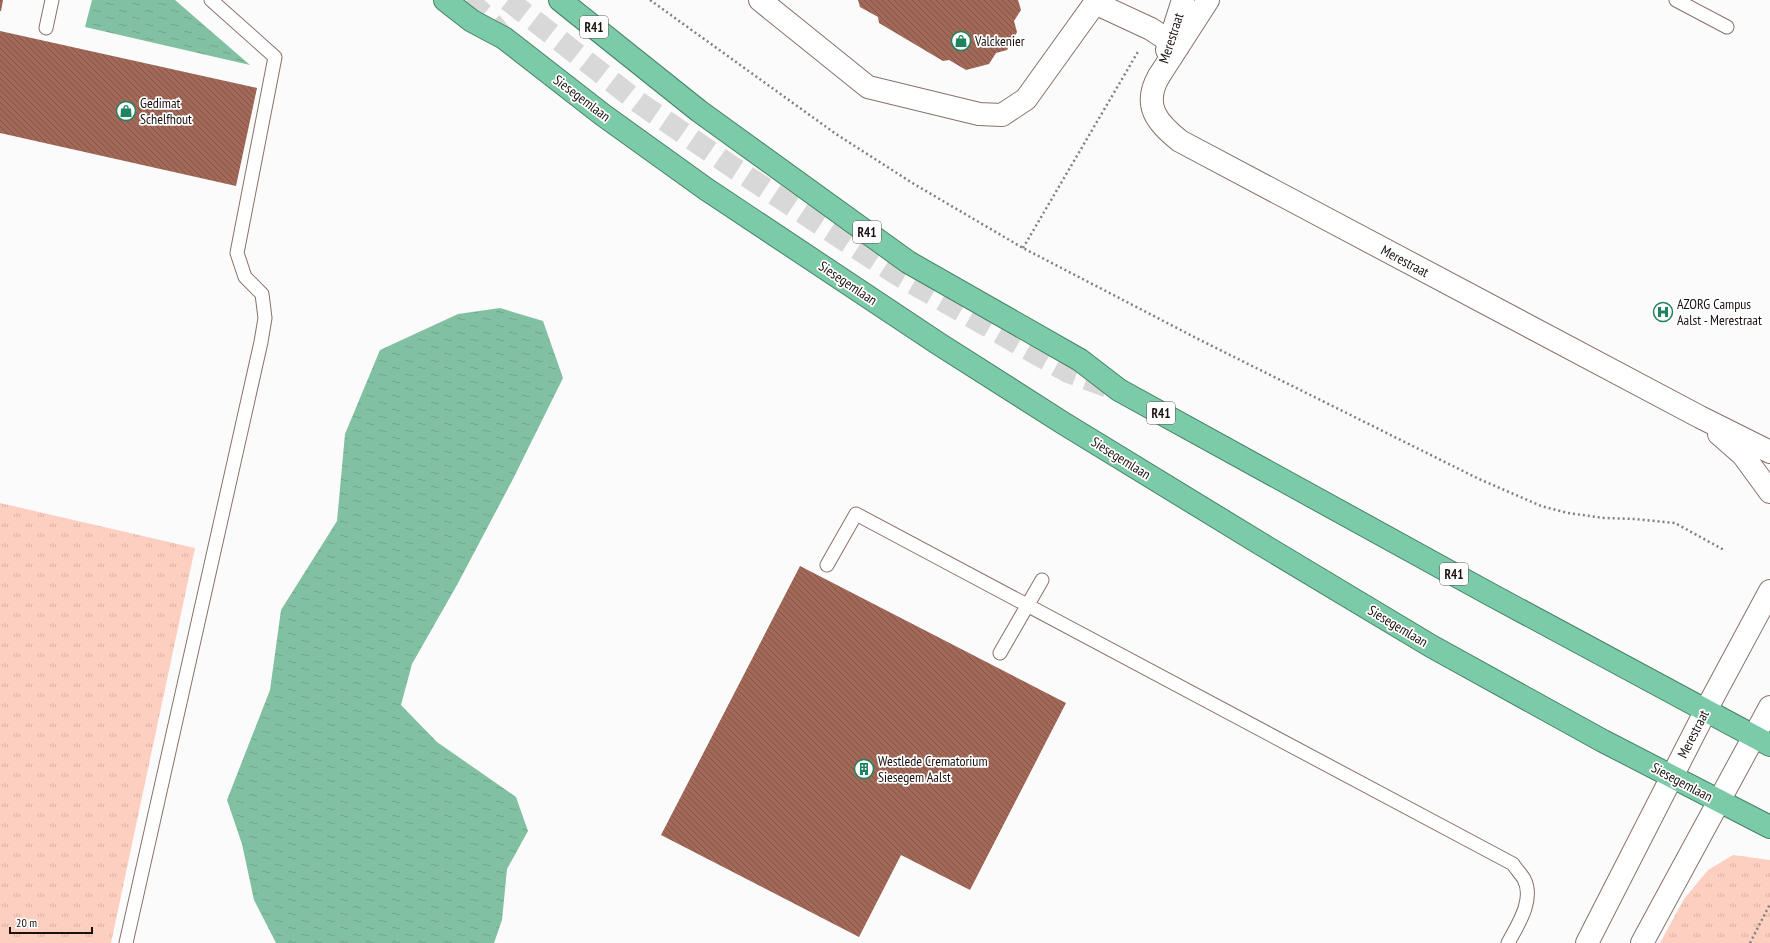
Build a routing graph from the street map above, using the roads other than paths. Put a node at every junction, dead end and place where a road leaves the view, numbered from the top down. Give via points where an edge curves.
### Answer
1 (52, 0) edge
2 (211, 0) edge
3 (445, 0) edge
4 (560, 0) edge
5 (760, 0) edge
6 (1183, 0) edge
7 (1208, 0) edge
8 (1676, 0) edge
9 (1727, 27) dead end
10 (46, 28) dead end
11 (1174, 44) junction
12 (1700, 417) junction
13 (1770, 452) edge
14 (1770, 492) edge
15 (827, 565) dead end
16 (1042, 580) dead end
17 (1770, 591) edge
18 (1027, 605) junction
19 (1000, 653) dead end
20 (1770, 707) edge
21 (1706, 710) junction
22 (1762, 740) edge
23 (1672, 776) junction
24 (1719, 801) junction
25 (1770, 826) edge
26 (126, 943) edge
27 (1508, 943) edge
28 (1587, 943) edge
29 (1642, 943) edge

1 - 10 lane
2 - 26 lane via 275,57 237,253 245,277 262,294 265,318
3 - 23 highway, Siesegemlaan via 472,21 504,38 603,115 706,189 1057,419 1431,646
4 - 21 highway, R41 via 699,111 908,262 1080,360 1119,390
5 - 11 street via 868,87 979,114 1002,115 1026,99 1095,3 1151,29
6 - 11 street, Merestraat
7 - 11 street, Merestraat
8 - 9 lane
11 - 12 street, Merestraat via 1152,87 1154,112 1166,130 1180,141
12 - 13 street, Merestraat
12 - 14 street, Merestraat via 1743,455
15 - 18 lane via 856,514
16 - 18 lane
17 - 21 street, Merestraat
18 - 19 lane
18 - 27 lane via 1513,864 1525,880 1527,897 1522,916
20 - 22 street
21 - 22 highway, R41
21 - 23 street, Merestraat
22 - 24 street
23 - 24 highway, Siesegemlaan
23 - 28 street, Merestraat
24 - 25 highway, Siesegemlaan
24 - 29 street

